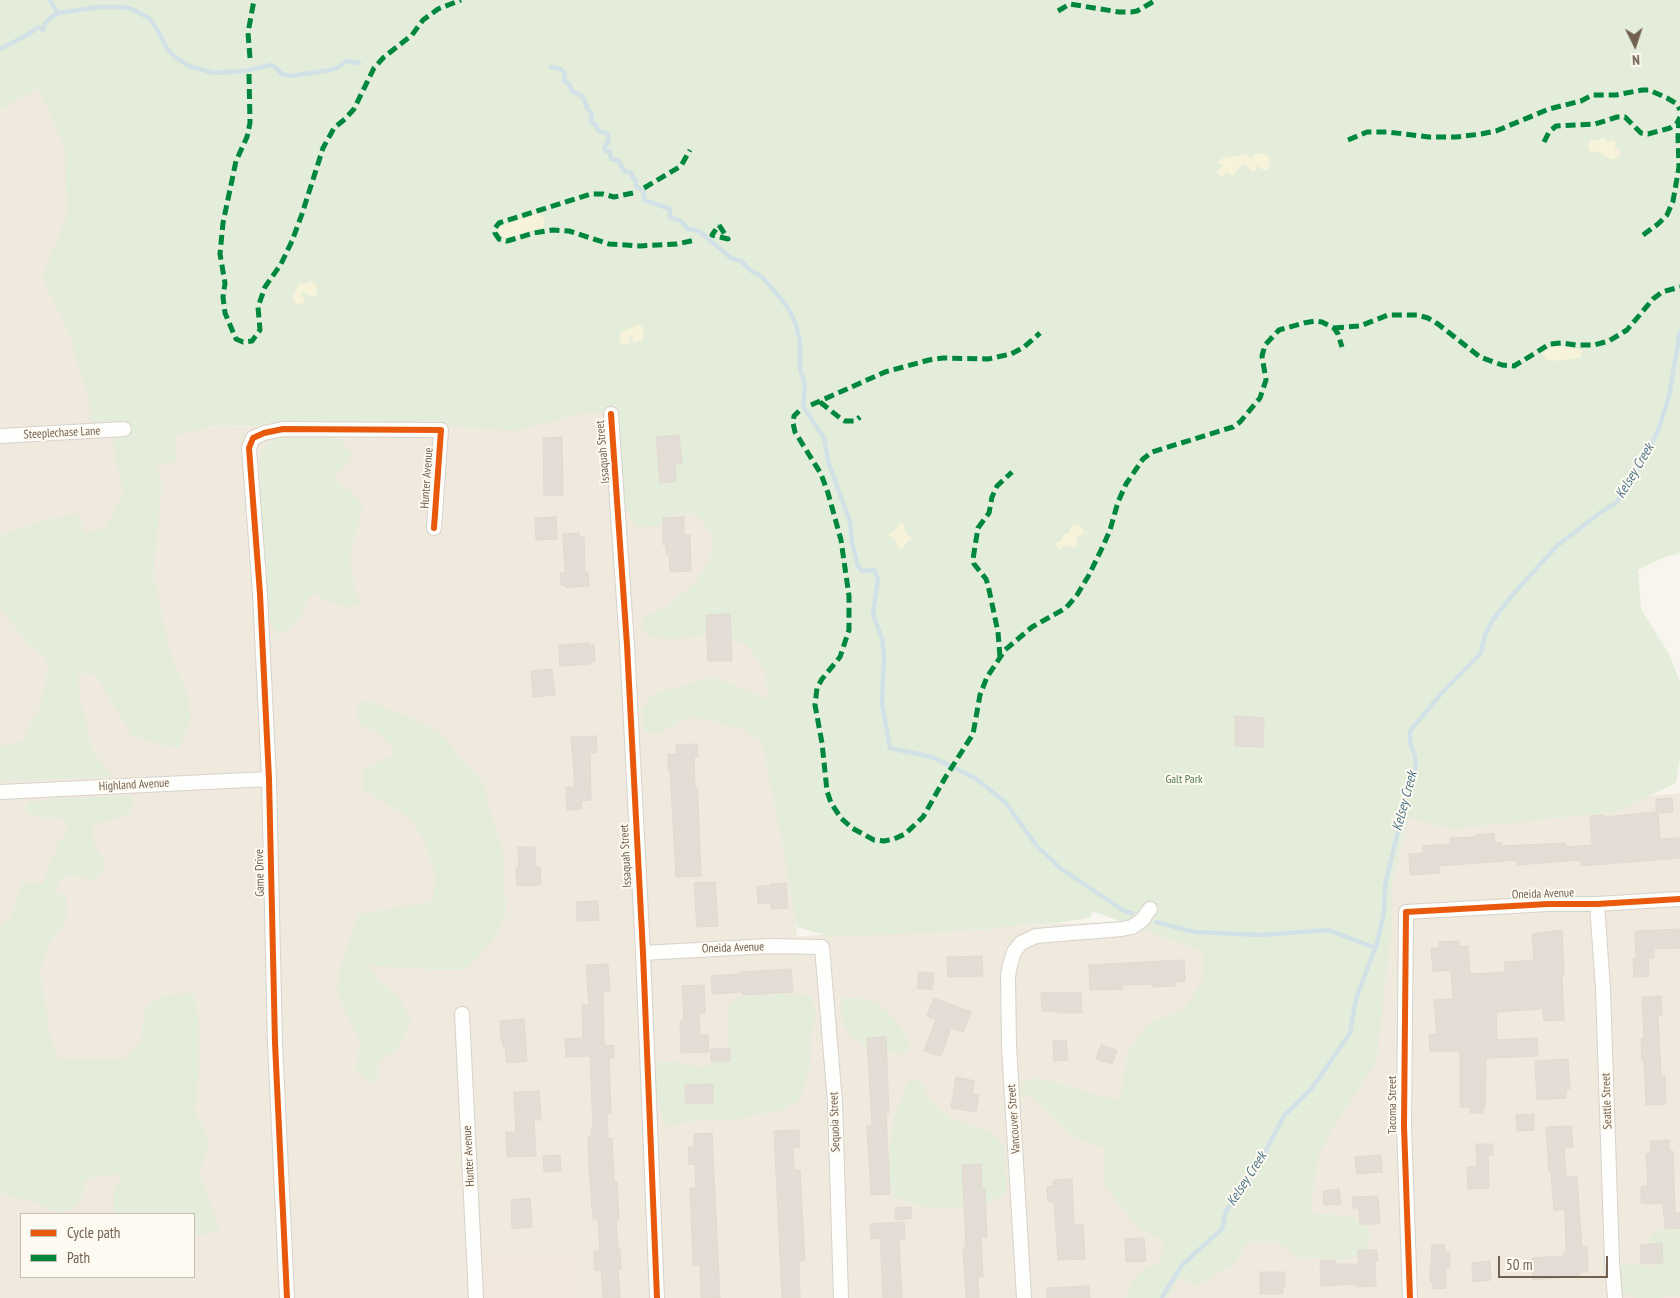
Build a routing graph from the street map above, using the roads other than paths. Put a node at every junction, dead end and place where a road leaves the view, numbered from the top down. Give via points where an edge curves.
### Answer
1 (611, 414) dead end
2 (124, 429) dead end
3 (441, 430) joint
4 (0, 436) edge
5 (434, 528) dead end
6 (269, 779) junction
7 (0, 792) edge
8 (1680, 899) edge
9 (1597, 904) junction
10 (1150, 910) dead end
11 (1406, 912) joint
12 (822, 947) joint
13 (643, 953) junction
14 (462, 1014) dead end
15 (288, 1298) edge
16 (476, 1298) edge
17 (657, 1298) edge
18 (841, 1298) edge
19 (1024, 1298) edge
20 (1410, 1298) edge
21 (1615, 1298) edge

1 - 13 street, Issaquah Street
2 - 4 street, Steeplechase Lane
3 - 5 street, Hunter Avenue
3 - 6 street, Game Drive via 282,429 264,432 254,438 249,448
6 - 7 street, Highland Avenue
6 - 15 street, Game Drive via 275,1043
8 - 9 street, Oneida Avenue
9 - 11 street, Oneida Avenue
9 - 21 street, Seattle Street
10 - 19 street, Vancouver Street via 1132,927 1036,936 1014,952 1008,976 1009,1046
11 - 20 street, Tacoma Street via 1404,1126
12 - 13 street, Oneida Avenue via 769,946
12 - 18 street, Sequoia Street via 834,1102
13 - 17 street, Issaquah Street
14 - 16 street, Hunter Avenue

